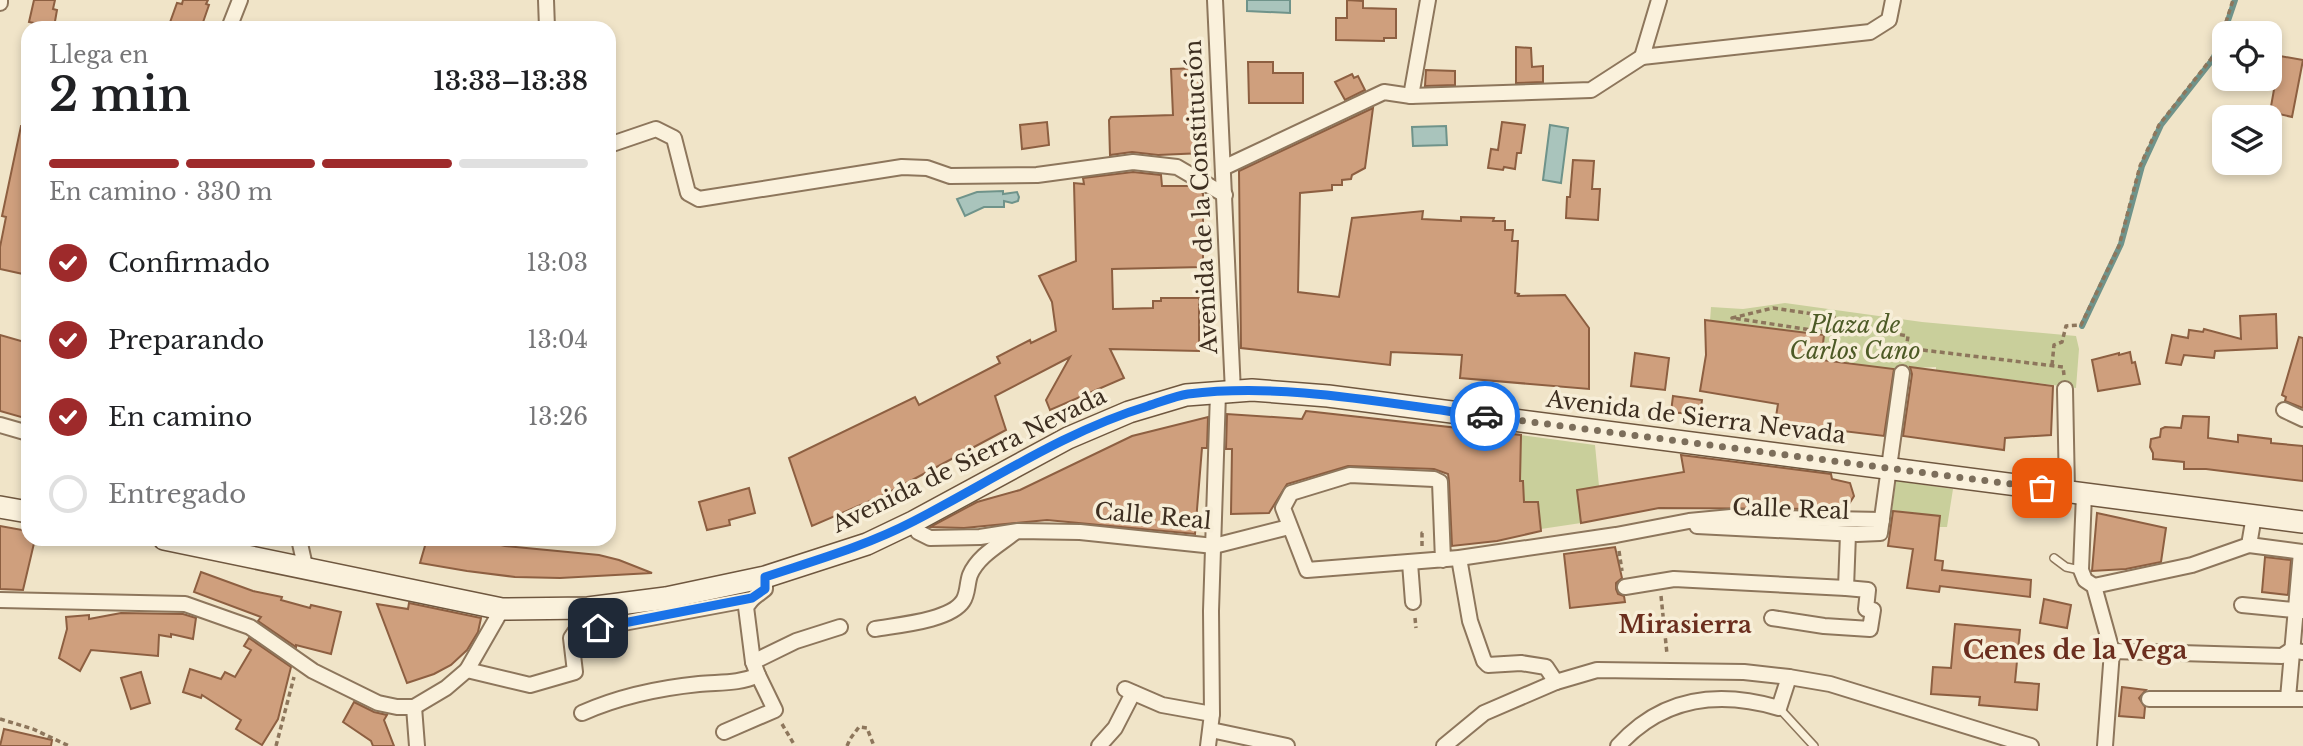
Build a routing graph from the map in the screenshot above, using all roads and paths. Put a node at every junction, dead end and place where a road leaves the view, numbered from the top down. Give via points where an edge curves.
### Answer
1 (240, 0) edge
2 (546, 0) edge
3 (1214, 0) edge
4 (1429, 0) edge
5 (1660, 0) edge
6 (1893, 0) edge
7 (2233, 0) edge
8 (232, 21) edge
9 (547, 21) edge
10 (1642, 57) junction
11 (1410, 96) junction
12 (616, 143) edge
13 (1223, 168) junction
14 (1225, 195) junction
15 (1833, 323) junction
16 (1906, 348) junction
17 (2052, 365) junction
18 (1902, 373) joint
19 (2065, 389) joint
20 (1225, 392) junction
21 (2284, 410) dead end
22 (2303, 419) edge
23 (0, 425) edge
24 (21, 431) edge
25 (1891, 468) junction
26 (2075, 493) junction
27 (0, 507) edge
28 (21, 511) edge
29 (2254, 516) junction
30 (1882, 520) junction
31 (1689, 521) junction
32 (913, 522) junction
33 (2303, 522) edge
34 (1289, 527) junction
35 (1018, 531) junction
36 (1848, 534) junction
37 (1616, 535) junction
38 (2249, 545) junction
39 (301, 546) edge
40 (239, 547) edge
41 (1214, 547) junction
42 (2302, 552) edge
43 (1459, 558) junction
44 (2054, 558) dead end
45 (1443, 560) junction
46 (1410, 563) junction
47 (305, 566) junction
48 (2081, 570) junction
49 (765, 577) junction
50 (2095, 586) junction
51 (1625, 587) joint
52 (1846, 588) junction
53 (752, 598) junction
54 (0, 600) edge
55 (1413, 602) dead end
56 (2242, 605) dead end
57 (502, 609) junction
58 (2299, 611) edge
59 (1661, 616) dead end
60 (1772, 618) dead end
61 (840, 627) dead end
62 (875, 629) dead end
63 (2112, 651) junction
64 (2297, 651) edge
65 (298, 661) junction
66 (756, 668) junction
67 (467, 670) junction
68 (1669, 670) junction
69 (1789, 677) junction
70 (1556, 682) junction
71 (2149, 699) dead end
72 (2295, 699) edge
73 (414, 707) junction
74 (1779, 708) junction
75 (582, 713) dead end
76 (1212, 714) junction
77 (0, 719) edge
78 (1211, 730) junction
79 (724, 732) dead end
80 (1991, 740) edge
81 (69, 746) edge
82 (276, 746) edge
83 (417, 746) edge
84 (847, 746) edge
85 (874, 746) edge
86 (1099, 746) edge
87 (1208, 746) edge
88 (1286, 746) edge
89 (1444, 746) edge
90 (1618, 746) edge
91 (1814, 746) edge
92 (2031, 746) edge
93 (2105, 746) edge

1 - 8 street
2 - 9 street
3 - 13 street, Avenida de la Constitución
4 - 11 street
5 - 10 street
6 - 10 street via 1889,20 1870,32
7 - 17 path via 2211,59 2159,125 2140,166 2119,246 2081,325 2067,326 2062,342 2054,345
10 - 11 street via 1591,90
11 - 13 street via 1384,92
12 - 14 street via 656,129 674,138 688,193 699,199 902,167 927,167 950,176 1037,174 1133,162 1177,167
13 - 14 street, Avenida de la Constitución
14 - 20 street, Avenida de la Constitución
15 - 15 path via 1834,317 1773,308 1732,318 1832,332
15 - 16 path via 1908,337
16 - 17 path
16 - 18 path
17 - 19 path via 2063,367
18 - 25 street
19 - 26 street
20 - 25 street, Avenida de Sierra Nevada via 1328,397
20 - 32 street, Avenida de Sierra Nevada via 1186,395 1129,412 1068,438
20 - 41 street, Avenida de la Constitución
21 - 22 street
23 - 24 street
25 - 26 street, Avenida de Sierra Nevada
25 - 30 street, Calle Real
26 - 29 street, Avenida de Sierra Nevada
26 - 48 street
27 - 28 street
29 - 33 street, Avenida de Sierra Nevada
29 - 38 street
30 - 31 street, Calle Real via 1731,517
30 - 36 street, Calle Real via 1880,533
31 - 36 street, Calle Real via 1699,527
31 - 37 street, Calle Real
32 - 35 street, Calle Real via 918,532 930,538
32 - 49 street, Avenida de Sierra Nevada via 867,544
34 - 41 street, Calle Real
34 - 45 street via 1283,508 1291,493 1314,485 1350,475 1434,479 1440,482
34 - 46 street, Calle Real via 1307,570
35 - 41 street, Calle Real
35 - 62 street via 985,555 971,573 963,601 952,611
36 - 52 street
37 - 43 street, Calle Real
37 - 51 path
38 - 42 street
38 - 50 street via 2192,565
39 - 47 street
40 - 47 street, Avenida de Sierra Nevada
41 - 76 street, Avenida de la Constitución
42 - 58 street
43 - 45 street, Calle Real
43 - 70 street via 1470,621 1484,661 1488,665 1546,667
44 - 48 lane
45 - 46 street, Calle Real
46 - 55 street
47 - 57 street, Avenida de Sierra Nevada
48 - 50 street via 2085,580
49 - 53 street via 765,589
49 - 57 street, Avenida de Sierra Nevada via 666,598 588,608
50 - 63 street
51 - 52 street via 1674,579
52 - 60 street via 1868,590 1866,609 1873,610 1870,629
53 - 66 street via 746,607
53 - 67 street via 575,632 571,638 575,672 530,685
54 - 65 street via 185,604 250,627
56 - 58 street
57 - 67 street
58 - 64 street
59 - 68 path
61 - 66 street via 796,640
63 - 64 street via 2282,656
63 - 93 street
64 - 72 street
65 - 73 street via 378,703
65 - 82 path
66 - 75 street via 744,682 652,691
66 - 79 street via 775,710
67 - 73 street
68 - 69 street
68 - 70 street via 1597,670
69 - 74 street
69 - 80 street via 1829,684
70 - 89 street via 1484,713
71 - 72 street
73 - 83 street
74 - 90 street via 1750,699 1712,698 1679,704 1655,714
74 - 91 lane
76 - 78 street, Avenida de la Constitución
76 - 86 street via 1162,705 1129,691 1115,727
77 - 81 path
78 - 87 street, Avenida de la Constitución
78 - 88 street
80 - 92 street
84 - 85 path via 859,727 867,728

